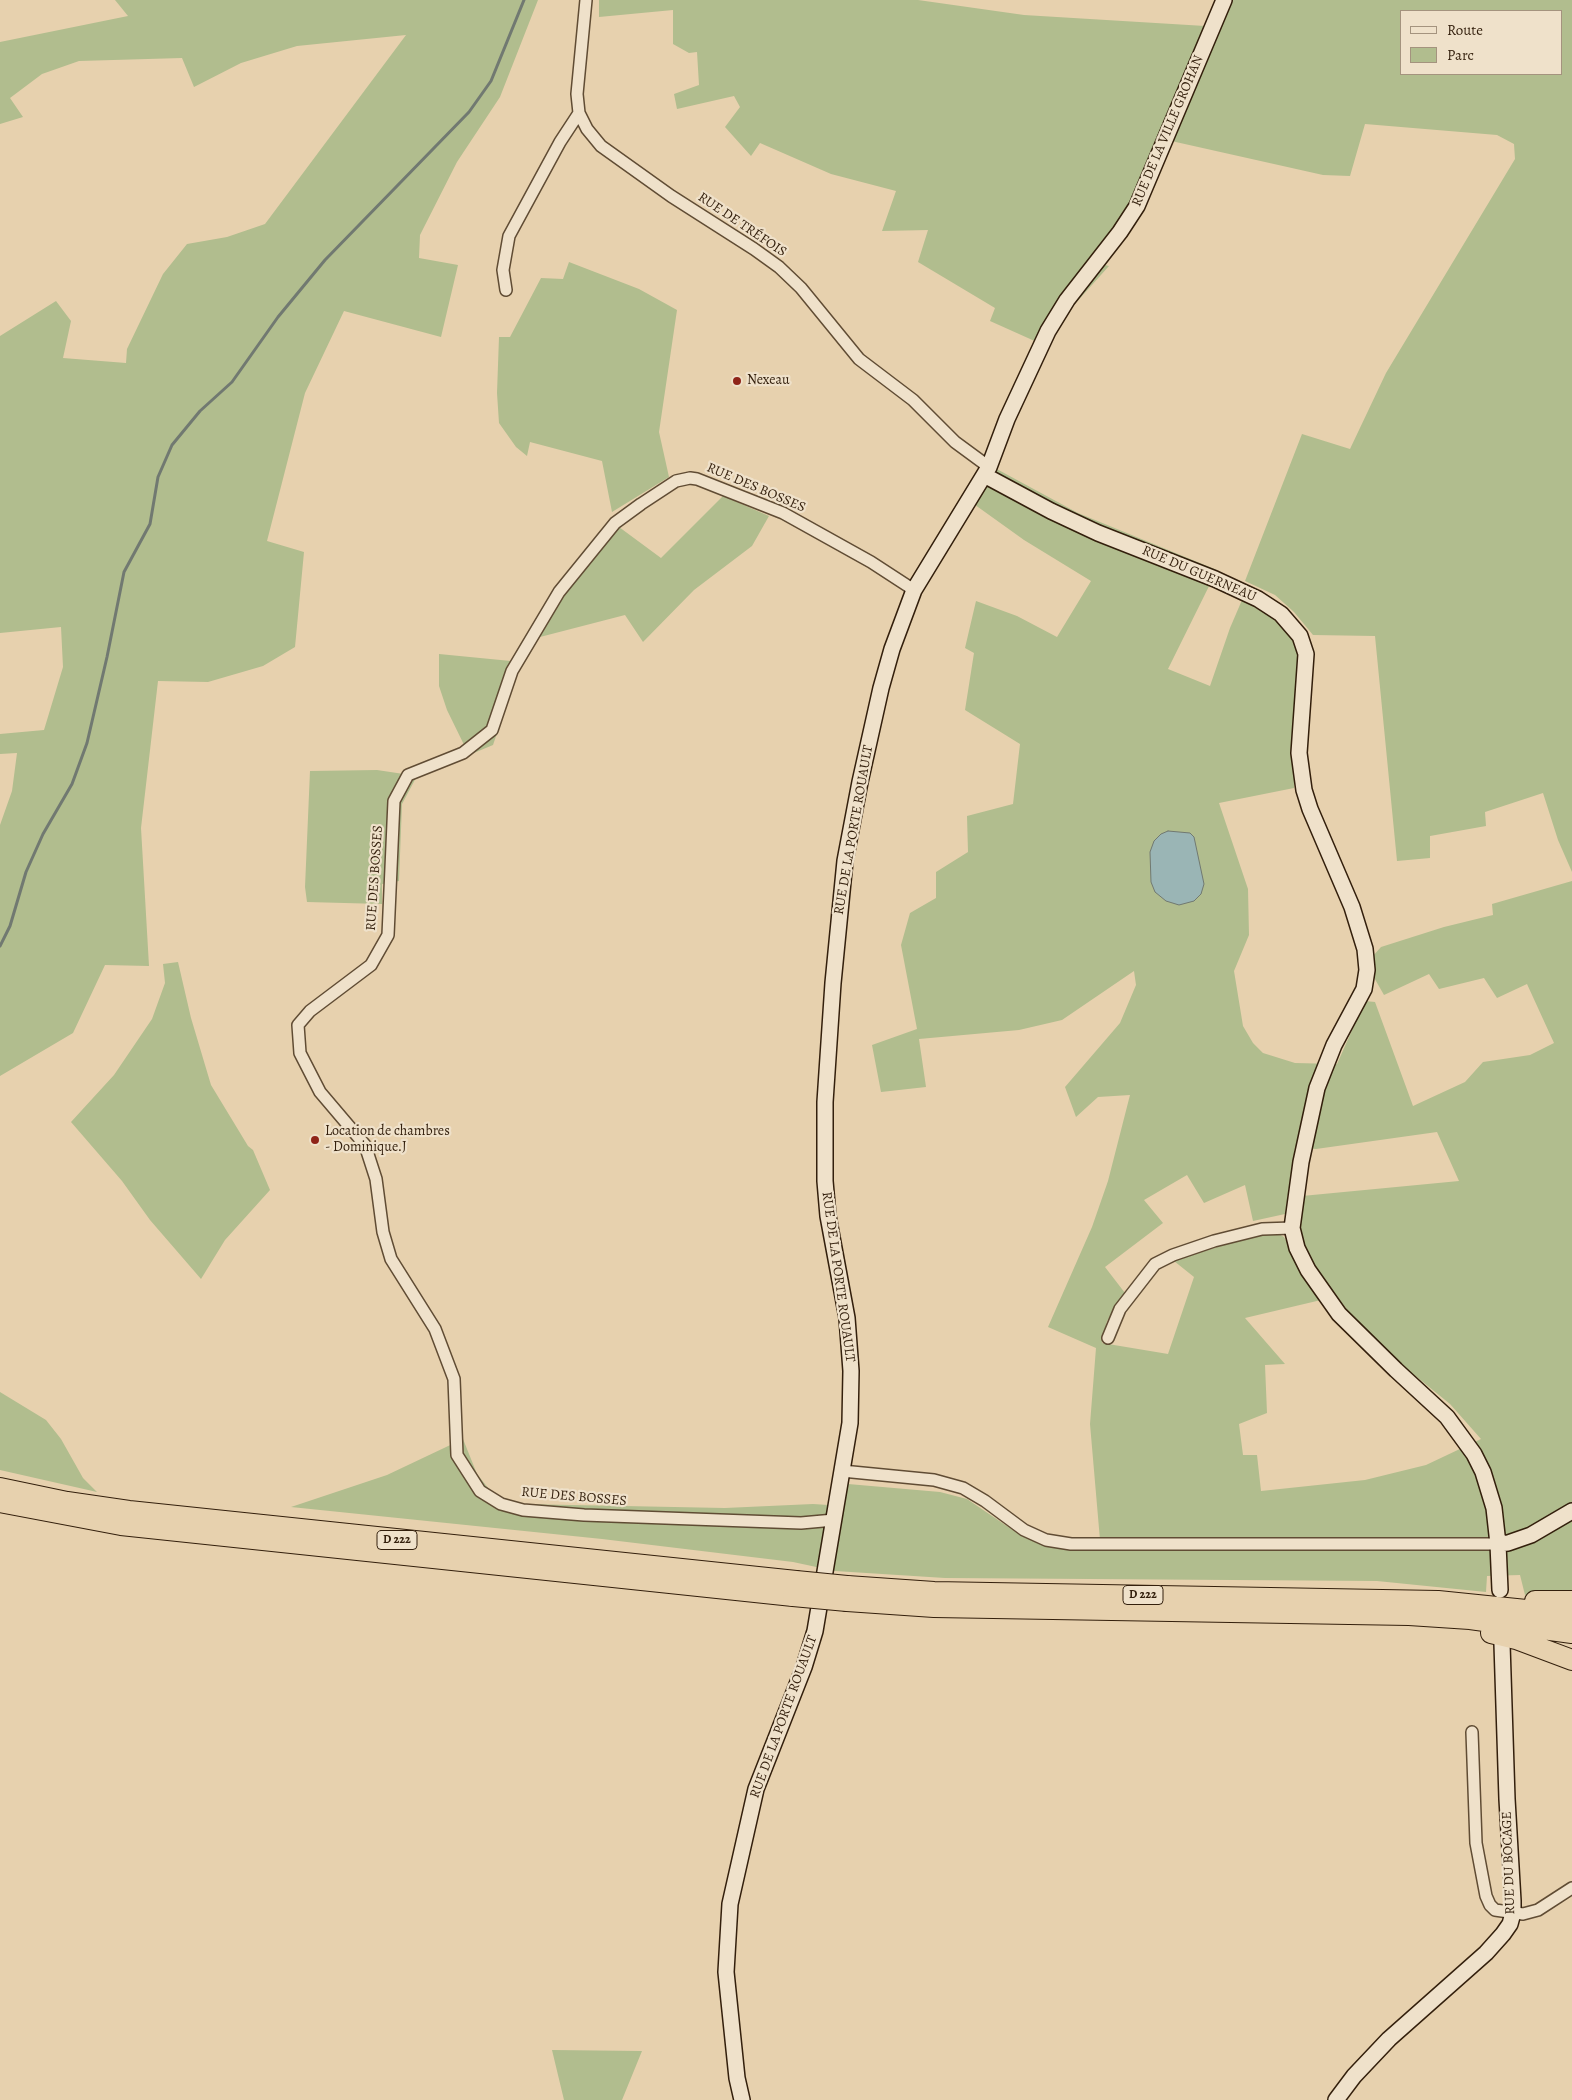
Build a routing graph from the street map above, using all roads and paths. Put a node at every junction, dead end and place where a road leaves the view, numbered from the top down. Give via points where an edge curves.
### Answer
1 (586, 0) edge
2 (1224, 0) edge
3 (579, 113) junction
4 (506, 290) dead end
5 (986, 471) junction
6 (914, 590) junction
7 (1292, 1228) junction
8 (1108, 1338) dead end
9 (842, 1471) junction
10 (0, 1488) edge
11 (0, 1502) edge
12 (1572, 1511) edge
13 (834, 1520) junction
14 (1498, 1544) junction
15 (794, 1588) junction
16 (1500, 1590) dead end
17 (847, 1594) junction
18 (1438, 1601) junction
19 (1572, 1601) edge
20 (1409, 1615) junction
21 (1572, 1618) edge
22 (1572, 1633) edge
23 (1502, 1644) dead end
24 (1572, 1660) edge
25 (1472, 1732) dead end
26 (1572, 1888) edge
27 (1513, 1913) junction
28 (742, 2100) edge
29 (1336, 2100) edge

1 - 3 street, RUE DE TRÉFOIS via 577,94
2 - 5 street, RUE DE LA VILLE GROHAN via 1138,206 1067,300 1048,331
3 - 4 street via 509,236 503,270
3 - 5 street, RUE DE TRÉFOIS via 586,129 600,146 779,267 801,288 859,359 912,400
5 - 6 street, RUE DE LA PORTE ROUAULT
5 - 7 street, RUE DU GUERNEAU via 1051,511 1258,599 1281,614 1300,636 1306,654 1299,753 1304,790 1352,907 1365,949 1366,970 1364,990 1334,1046 1317,1088 1301,1162
6 - 9 street, RUE DE LA PORTE ROUAULT via 890,657 860,782 846,861 833,983 825,1102 825,1182 831,1239 847,1318 851,1370 850,1423
6 - 13 street, RUE DES BOSSES via 871,562 782,513 697,479 676,481 641,504 615,523 559,592 512,671 492,730 463,753 408,775 394,801 388,935 371,965 310,1011 298,1025 300,1053 320,1092 365,1145 376,1179 383,1232 391,1259 435,1328 454,1380 457,1455 480,1491 501,1504 523,1510 584,1515 801,1523
7 - 8 street via 1262,1229 1214,1241 1155,1264 1120,1309
7 - 14 street via 1308,1270 1339,1314 1448,1417 1462,1435 1483,1472 1494,1508
9 - 13 street, RUE DE LA PORTE ROUAULT
9 - 14 street via 934,1480 963,1488 1024,1530 1046,1540 1071,1544
10 - 15 highway, D 222 via 129,1511
11 - 15 highway, D 222 via 121,1525
12 - 14 street via 1531,1535
13 - 28 street, RUE DE LA PORTE ROUAULT via 815,1631 756,1789 730,1904 726,1972
14 - 16 street
15 - 17 highway, D 222, bridge
17 - 18 highway, D 222 via 934,1592
17 - 20 highway, D 222 via 934,1607
18 - 19 highway via 1467,1596
18 - 21 highway, D 222
20 - 22 highway, D 222 via 1470,1619
20 - 24 highway via 1428,1622 1474,1628 1516,1639
23 - 27 street, RUE DU BOCAGE
25 - 27 street via 1476,1843 1486,1896 1495,1910
26 - 27 street via 1538,1910
27 - 29 street, RUE DU BOCAGE via 1510,1924 1498,1940 1389,2039

